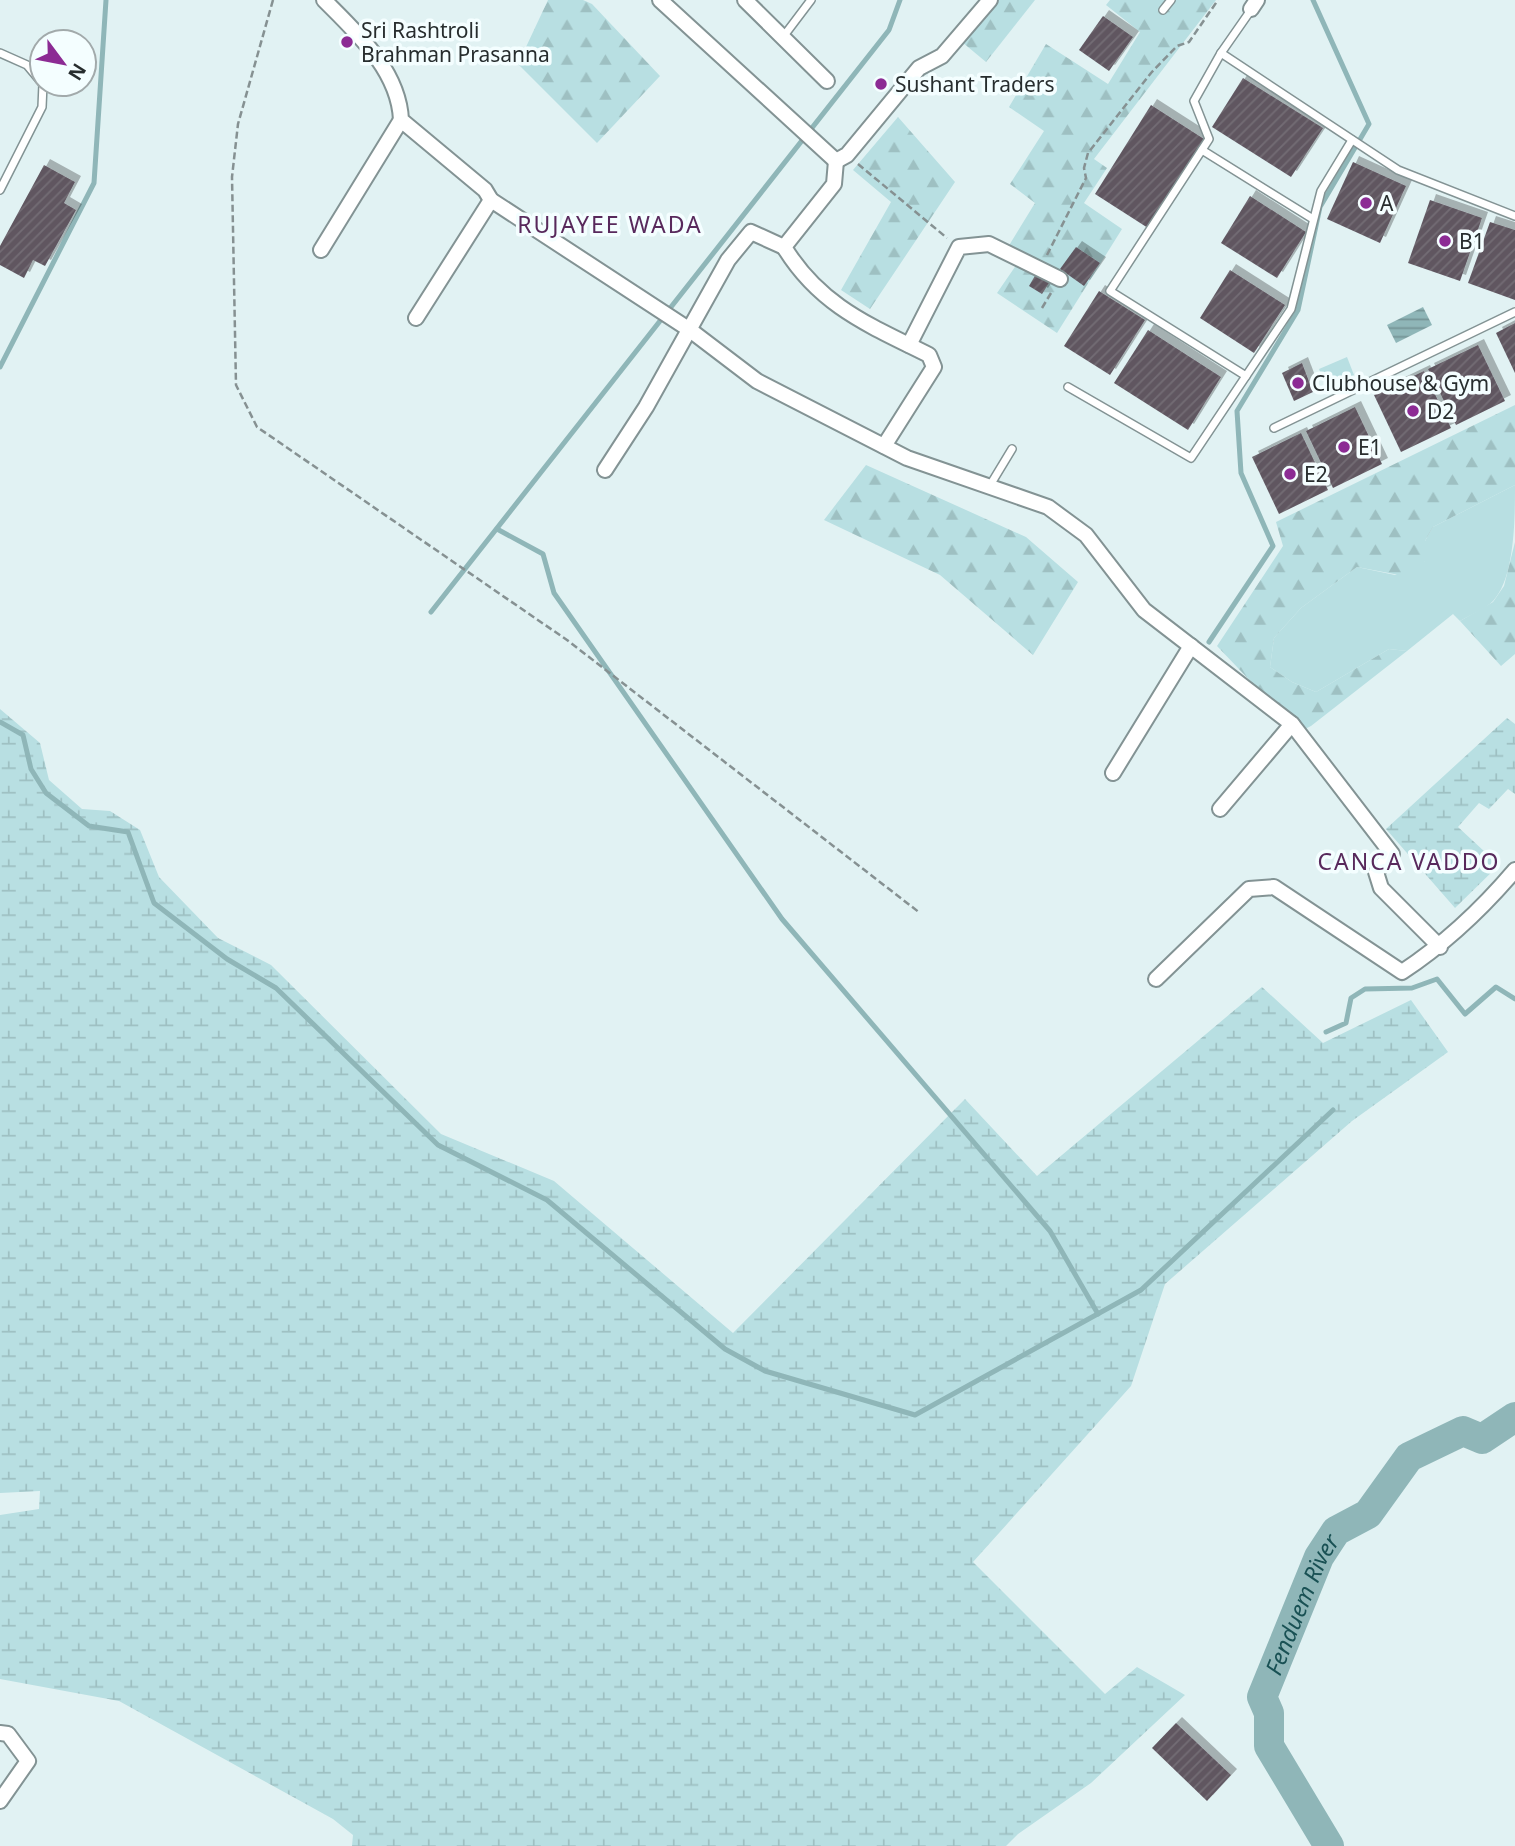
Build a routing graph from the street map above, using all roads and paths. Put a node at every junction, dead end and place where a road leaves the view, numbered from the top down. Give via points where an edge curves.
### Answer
1 (273, 0) edge
2 (324, 0) edge
3 (660, 0) edge
4 (745, 0) edge
5 (811, 0) edge
6 (990, 0) edge
7 (1171, 0) edge
8 (1219, 0) edge
9 (1253, 3) edge
10 (1163, 10) dead end
11 (783, 37) junction
12 (0, 53) edge
13 (1221, 53) junction
14 (28, 66) edge
15 (827, 81) dead end
16 (42, 98) edge
17 (401, 120) junction
18 (1352, 140) junction
19 (1202, 150) junction
20 (842, 158) junction
21 (0, 190) edge
22 (491, 200) junction
23 (1515, 216) edge
24 (1313, 219) junction
25 (784, 247) junction
26 (959, 247) junction
27 (321, 250) dead end
28 (1041, 268) junction
29 (1060, 279) joint
30 (1042, 308) dead end
31 (1515, 312) edge
32 (416, 318) dead end
33 (690, 330) junction
34 (909, 345) junction
35 (1245, 376) junction
36 (1068, 387) dead end
37 (1274, 428) dead end
38 (884, 446) junction
39 (1012, 449) dead end
40 (605, 470) dead end
41 (989, 488) junction
42 (1191, 646) junction
43 (1292, 724) junction
44 (1113, 773) dead end
45 (1220, 809) dead end
46 (1515, 870) edge
47 (920, 913) dead end
48 (1440, 947) junction
49 (1156, 979) dead end
50 (0, 1733) edge
51 (0, 1801) edge

1 - 47 path via 238,124 232,177 236,385 257,427 567,640
2 - 17 street via 357,33 393,82 400,98
3 - 20 street
4 - 11 street
5 - 11 lane
6 - 20 street via 942,55 919,68
7 - 10 lane
8 - 28 path via 1189,42 1177,46 1151,73 1088,153 1086,178
9 - 13 lane
11 - 15 street
12 - 14 lane
13 - 18 lane
13 - 19 lane via 1194,101 1209,139
16 - 21 lane
17 - 22 street
17 - 27 street
18 - 23 lane via 1398,170
18 - 24 lane via 1321,191
19 - 24 lane
19 - 35 lane via 1110,291
20 - 25 street via 834,184
20 - 26 path
22 - 32 street
22 - 33 street
24 - 35 lane via 1291,309
25 - 33 street via 751,232 728,260
25 - 34 street via 799,271 847,315
26 - 28 street via 989,244
26 - 34 street
28 - 29 street
29 - 30 path
31 - 37 lane
33 - 38 street via 757,381
33 - 40 street
34 - 38 street via 929,355 934,367
35 - 36 lane via 1191,458
38 - 41 street
39 - 41 lane
41 - 42 street via 1048,507 1086,535 1144,610
42 - 43 street
42 - 44 street
43 - 45 street
43 - 48 street via 1392,854 1376,872 1381,888
46 - 48 street via 1482,909
48 - 49 street via 1402,972 1274,887 1249,889
50 - 51 street via 8,1734 28,1761

